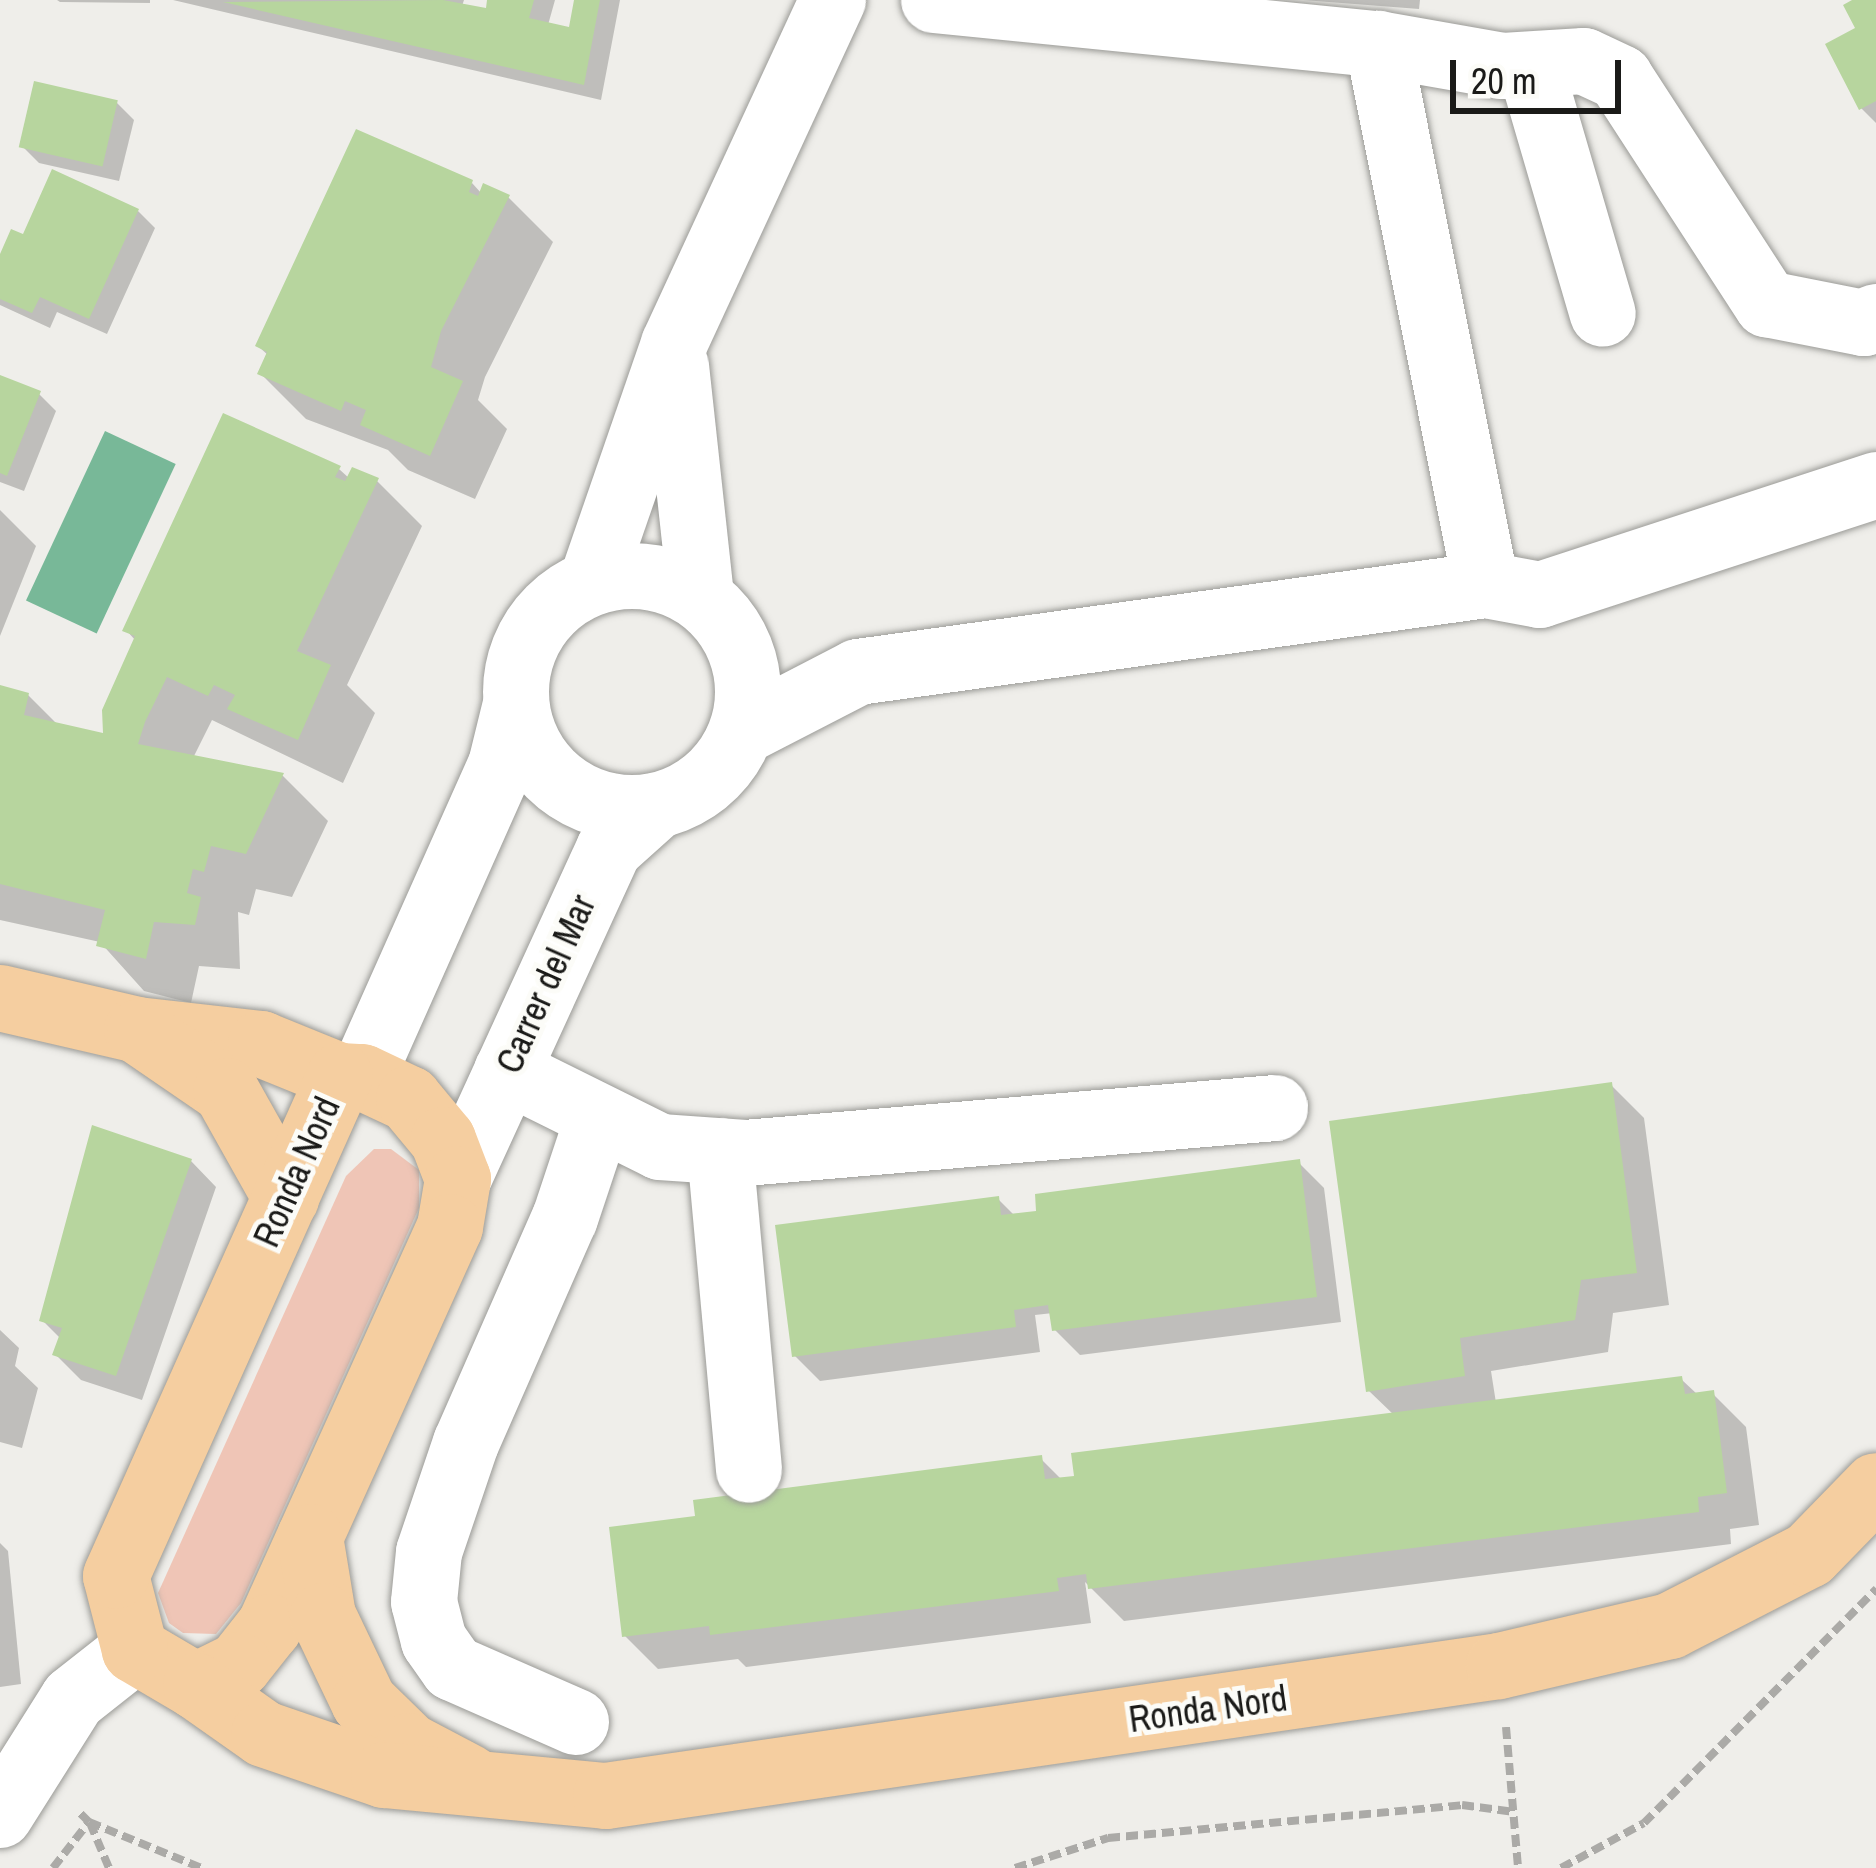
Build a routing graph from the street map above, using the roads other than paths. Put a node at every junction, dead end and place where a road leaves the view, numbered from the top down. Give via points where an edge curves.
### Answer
1 (833, 0) edge
2 (934, 0) edge
3 (1378, 44) junction
4 (1530, 65) junction
5 (1603, 314) dead end
6 (1876, 316) edge
7 (674, 344) junction
8 (1876, 484) edge
9 (592, 581) junction
10 (1486, 585) junction
11 (714, 610) junction
12 (858, 672) junction
13 (516, 704) junction
14 (742, 732) junction
15 (657, 806) junction
16 (0, 998) edge
17 (137, 1030) junction
18 (506, 1071) junction
19 (351, 1077) junction
20 (1275, 1108) dead end
21 (598, 1119) junction
22 (721, 1151) junction
23 (458, 1179) junction
24 (286, 1198) junction
25 (749, 1470) dead end
26 (1876, 1486) edge
27 (310, 1537) junction
28 (135, 1650) junction
29 (196, 1686) junction
30 (576, 1722) dead end
31 (493, 1790) junction
32 (0, 1814) edge

1 - 7 street
2 - 3 street
3 - 4 street
3 - 10 street
4 - 5 street
4 - 6 street via 1584,61 1620,78 1767,304 1864,322
7 - 9 street
7 - 11 street
8 - 10 street via 1540,595
9 - 11 street via 667,579
9 - 13 street via 559,600 533,629
10 - 12 street
11 - 12 street
11 - 14 street via 749,695
12 - 14 street
13 - 15 street via 526,742 549,774 618,809
13 - 19 street via 501,765
14 - 15 street via 724,765 694,791
15 - 18 street, Carrer del Mar via 610,849
16 - 17 main road
17 - 19 main road via 261,1044
17 - 24 main road via 226,1091
18 - 21 street
18 - 23 street, Carrer del Mar
19 - 23 main road, Ronda Nord via 409,1099 443,1140
19 - 24 main road, Ronda Nord
20 - 22 street
21 - 22 street via 660,1147
21 - 30 street via 565,1218 466,1443 428,1552 424,1602 434,1641 453,1668
22 - 25 street
23 - 27 main road via 450,1227
24 - 28 main road, Ronda Nord via 116,1576
26 - 31 main road, Ronda Nord via 1809,1555 1670,1626 1499,1666 606,1796
27 - 29 main road via 269,1627 239,1665
27 - 31 main road, Ronda Nord via 322,1616 364,1702 409,1746
28 - 29 main road, Ronda Nord
28 - 32 street via 73,1699
29 - 31 main road, Ronda Nord via 264,1734 323,1758

